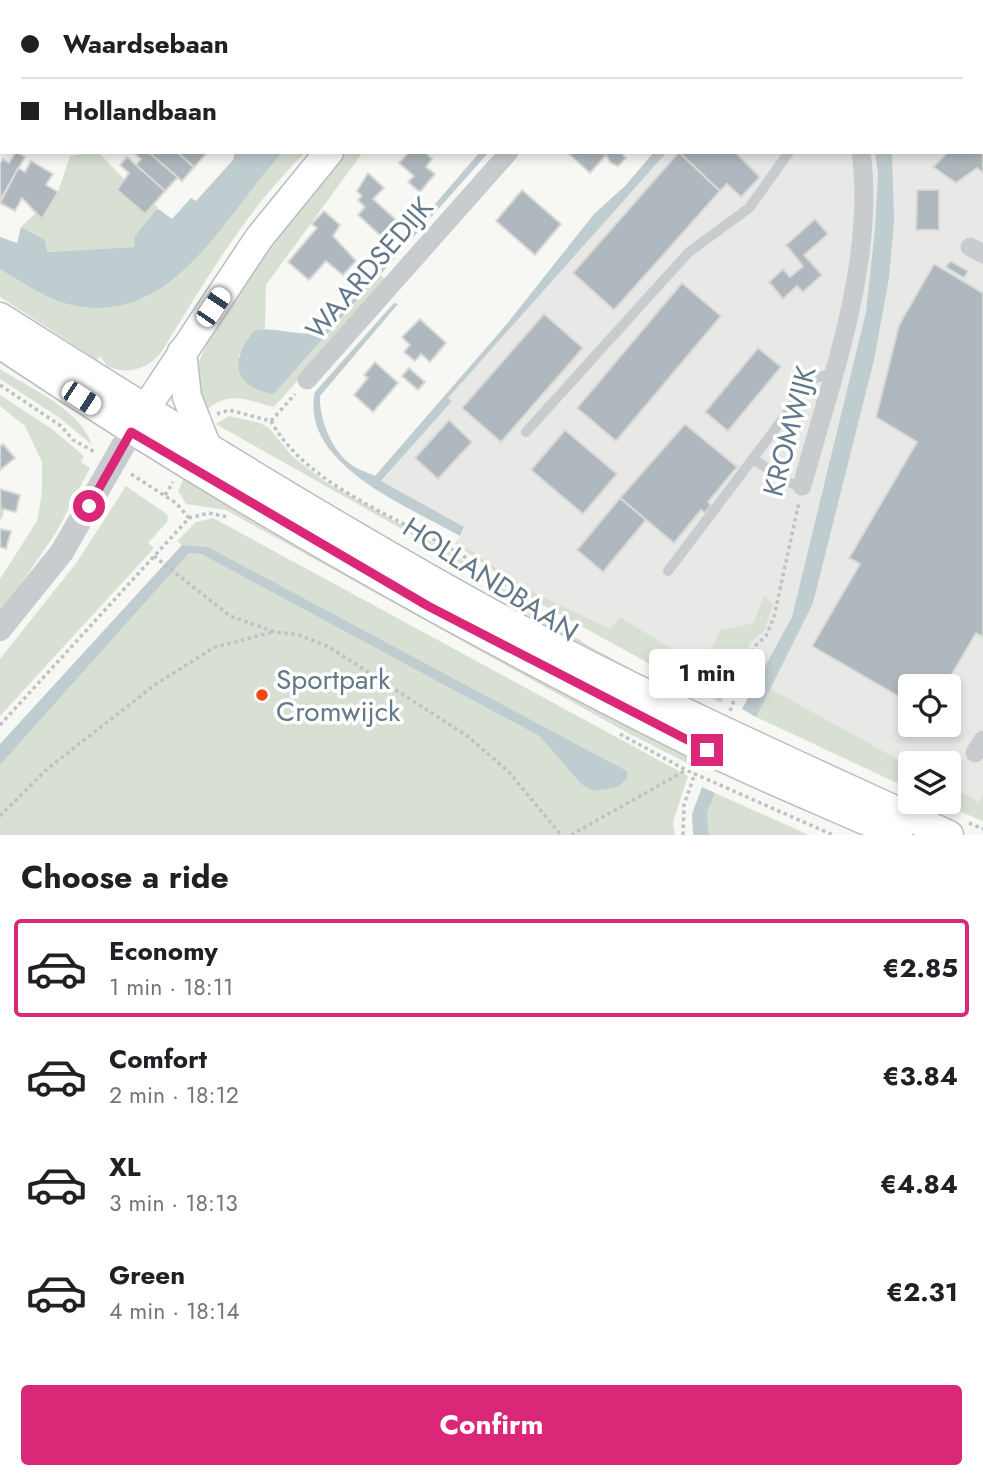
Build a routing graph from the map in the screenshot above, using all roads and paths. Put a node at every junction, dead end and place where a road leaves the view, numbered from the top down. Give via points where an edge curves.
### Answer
1 (327, 154) edge
2 (507, 154) edge
3 (788, 154) edge
4 (861, 154) edge
5 (0, 317) edge
6 (0, 344) edge
7 (182, 352) junction
8 (833, 373) junction
9 (307, 380) joint
10 (0, 385) edge
11 (138, 420) junction
12 (271, 421) joint
13 (526, 432) dead end
14 (208, 450) junction
15 (753, 459) junction
16 (115, 464) junction
17 (802, 486) junction
18 (155, 557) junction
19 (668, 571) dead end
20 (551, 618) dead end
21 (0, 629) edge
22 (275, 632) junction
23 (718, 708) dead end
24 (0, 725) edge
25 (701, 762) junction
26 (0, 816) edge
27 (561, 835) edge
28 (571, 835) edge
29 (683, 835) edge
30 (833, 835) edge
31 (898, 835) edge
32 (949, 835) edge

1 - 7 main road via 259,238
2 - 9 street, WAARDSEDIJK
3 - 13 lane via 749,208 689,252
4 - 8 street, KROMWIJK via 862,229 850,307
5 - 11 main road, HOLLANDBAAN
6 - 11 main road, HOLLANDBAAN
7 - 11 main road
7 - 14 main road via 187,397
8 - 15 lane via 813,379
8 - 17 street, KROMWIJK
9 - 12 path, WAARDSEDIJK
10 - 16 path via 61,426 73,440
11 - 14 main road, HOLLANDBAAN
11 - 16 street
11 - 25 main road, HOLLANDBAAN via 428,606
12 - 20 path, HOLLANDBAAN via 288,446 318,471 464,556
14 - 32 main road, HOLLANDBAAN via 505,621 715,727
15 - 17 lane
15 - 19 lane
16 - 18 path via 176,503 189,518
16 - 21 street via 62,552
17 - 23 path, KROMWIJK via 774,617 766,636 754,648 729,713
18 - 22 path via 230,616
18 - 24 path
22 - 26 path via 215,647 156,684 47,769
22 - 27 path via 299,635 329,648 466,735 509,772
25 - 28 path
25 - 29 path via 684,805
25 - 30 path
25 - 31 main road, HOLLANDBAAN

